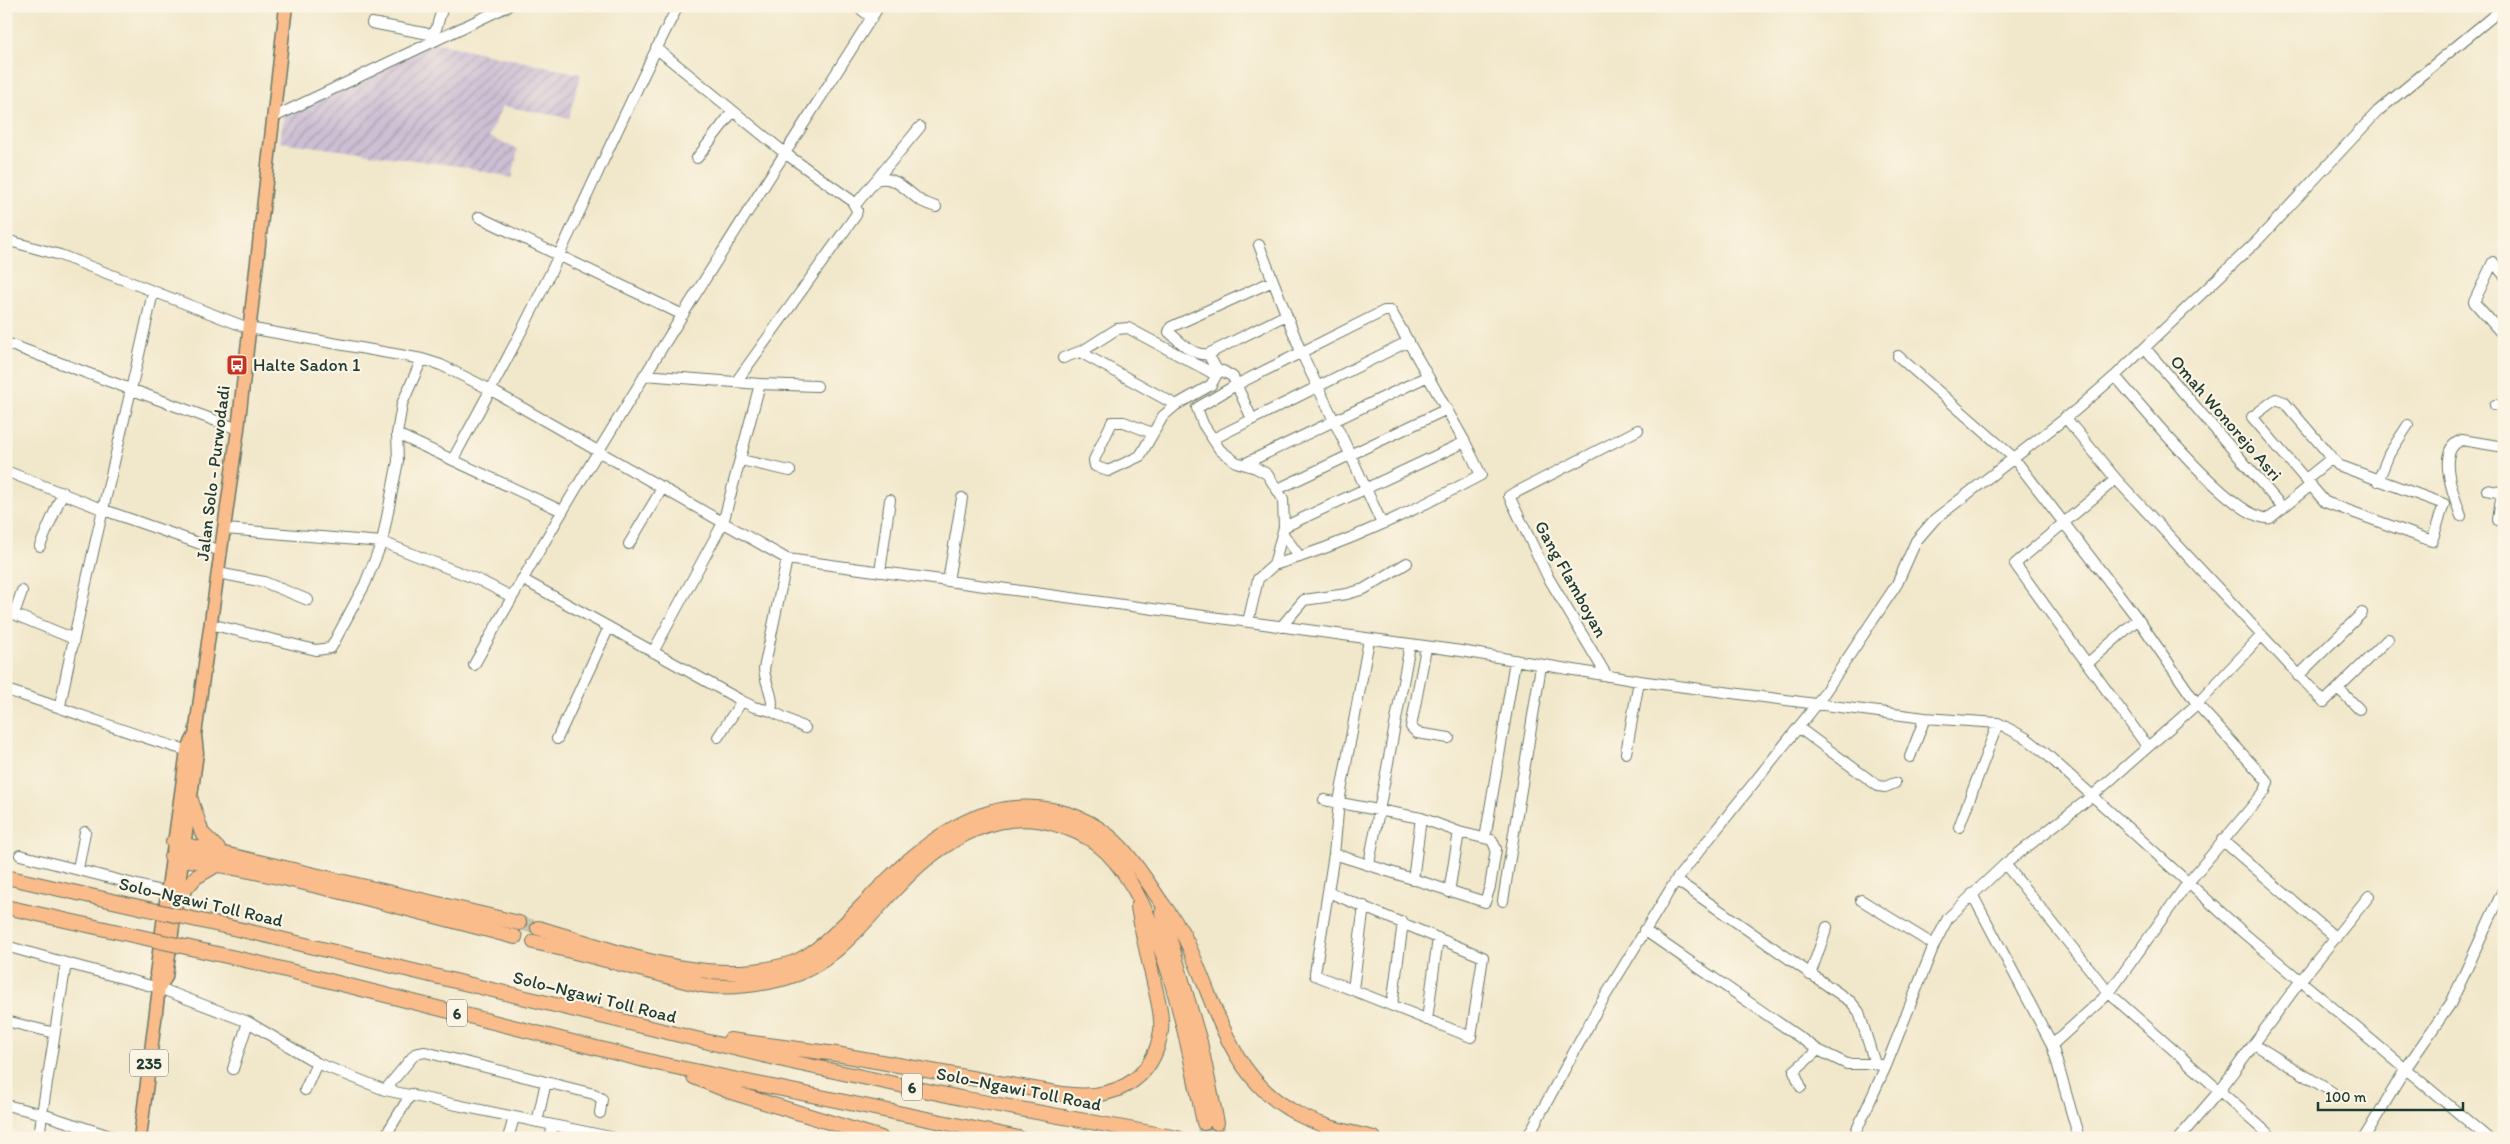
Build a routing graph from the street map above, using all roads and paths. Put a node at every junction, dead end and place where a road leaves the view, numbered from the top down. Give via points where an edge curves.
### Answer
1 (286, 6) edge
2 (443, 6) edge
3 (508, 6) edge
4 (678, 6) edge
5 (857, 6) edge
6 (879, 6) edge
7 (2504, 7) edge
8 (872, 18) junction
9 (372, 22) dead end
10 (433, 38) junction
11 (656, 48) junction
12 (732, 110) junction
13 (274, 117) junction
14 (920, 127) dead end
15 (786, 154) junction
16 (697, 158) dead end
17 (876, 180) junction
18 (856, 204) junction
19 (936, 207) dead end
20 (479, 217) dead end
21 (6, 240) edge
22 (1259, 245) dead end
23 (560, 254) junction
24 (2504, 275) edge
25 (1273, 281) junction
26 (153, 292) junction
27 (683, 314) junction
28 (1286, 316) junction
29 (248, 328) junction
30 (2504, 336) edge
31 (1409, 341) junction
32 (6, 343) edge
33 (2145, 348) junction
34 (1080, 352) junction
35 (1301, 352) junction
36 (1208, 354) junction
37 (1898, 356) dead end
38 (1063, 358) dead end
39 (422, 359) junction
40 (1217, 374) junction
41 (644, 375) junction
42 (1428, 376) junction
43 (2115, 376) junction
44 (736, 382) junction
45 (760, 384) junction
46 (1236, 385) junction
47 (817, 386) dead end
48 (1318, 386) junction
49 (132, 390) junction
50 (491, 390) junction
51 (1176, 405) junction
52 (1447, 409) junction
53 (2065, 418) junction
54 (1252, 419) junction
55 (1335, 421) junction
56 (2408, 425) dead end
57 (238, 429) junction
58 (1638, 430) dead end
59 (1152, 433) junction
60 (397, 434) junction
61 (1213, 439) junction
62 (1465, 442) junction
63 (2504, 447) edge
64 (599, 451) junction
65 (1351, 456) junction
66 (2013, 457) junction
67 (453, 458) junction
68 (2332, 458) junction
69 (741, 460) junction
70 (1244, 464) junction
71 (6, 471) edge
72 (790, 471) dead end
73 (2116, 479) junction
74 (2378, 481) junction
75 (2308, 482) junction
76 (663, 487) junction
77 (1278, 489) junction
78 (1367, 490) junction
79 (2487, 490) dead end
80 (63, 492) junction
81 (2503, 493) edge
82 (962, 498) dead end
83 (890, 500) dead end
84 (2283, 508) junction
85 (104, 510) junction
86 (562, 511) junction
87 (2461, 516) dead end
88 (2064, 521) junction
89 (722, 523) junction
90 (2504, 523) edge
91 (1382, 524) junction
92 (225, 529) junction
93 (1284, 530) junction
94 (382, 542) junction
95 (629, 544) dead end
96 (40, 546) dead end
97 (221, 551) junction
98 (1300, 558) junction
99 (788, 559) junction
100 (1407, 563) dead end
101 (1274, 565) junction
102 (880, 572) junction
103 (218, 573) junction
104 (522, 579) junction
105 (948, 581) junction
106 (22, 591) dead end
107 (512, 597) junction
108 (308, 600) dead end
109 (10, 613) edge
110 (2362, 613) dead end
111 (2138, 619) junction
112 (1248, 622) junction
113 (210, 624) junction
114 (609, 627) junction
115 (1281, 627) junction
116 (2262, 636) junction
117 (72, 638) junction
118 (2388, 639) dead end
119 (1369, 640) junction
120 (1410, 646) junction
121 (1426, 648) junction
122 (653, 652) junction
123 (1515, 661) junction
124 (2088, 663) junction
125 (474, 665) dead end
126 (1541, 666) junction
127 (1607, 676) junction
128 (2298, 676) junction
129 (1639, 681) junction
130 (2338, 688) junction
131 (6, 690) edge
132 (742, 701) junction
133 (1817, 704) junction
134 (2197, 704) junction
135 (60, 706) junction
136 (2359, 709) dead end
137 (771, 711) junction
138 (1925, 718) junction
139 (1998, 724) junction
140 (806, 728) dead end
141 (1799, 728) junction
142 (718, 737) dead end
143 (557, 738) dead end
144 (1449, 738) dead end
145 (2147, 746) junction
146 (192, 751) junction
147 (1626, 753) dead end
148 (1910, 758) dead end
149 (1895, 783) dead end
150 (188, 786) junction
151 (2091, 797) junction
152 (1324, 800) dead end
153 (1339, 802) junction
154 (1379, 810) junction
155 (1421, 818) junction
156 (1959, 827) dead end
157 (85, 832) dead end
158 (1459, 832) junction
159 (1486, 833) dead end
160 (2222, 840) junction
161 (178, 843) junction
162 (1334, 854) junction
163 (20, 855) dead end
164 (176, 858) junction
165 (220, 858) junction
166 (1369, 864) junction
167 (2006, 864) junction
168 (78, 869) junction
169 (6, 878) edge
170 (1413, 880) junction
171 (1676, 880) junction
172 (2187, 884) junction
173 (2504, 888) edge
174 (1134, 892) junction
175 (1328, 892) junction
176 (1449, 892) junction
177 (1972, 894) junction
178 (170, 896) junction
179 (1157, 896) junction
180 (2369, 896) dead end
181 (1861, 900) dead end
182 (1504, 901) dead end
183 (1364, 906) junction
184 (6, 908) edge
185 (1403, 922) junction
186 (1827, 927) dead end
187 (517, 930) tunnel mouth
188 (1644, 930) junction
189 (1438, 938) junction
190 (2336, 938) junction
191 (1934, 945) junction
192 (6, 946) edge
193 (66, 963) junction
194 (1810, 975) junction
195 (2301, 980) junction
196 (159, 988) junction
197 (1353, 989) junction
198 (2109, 993) junction
199 (1392, 1005) junction
200 (1427, 1020) junction
201 (6, 1021) edge
202 (248, 1022) junction
203 (648, 1029) junction
204 (55, 1033) junction
205 (2254, 1044) junction
206 (2052, 1045) junction
207 (1818, 1050) junction
208 (656, 1063) junction
209 (317, 1064) junction
210 (1875, 1064) junction
211 (1886, 1066) junction
212 (2406, 1068) junction
213 (233, 1069) dead end
214 (546, 1082) junction
215 (1801, 1087) dead end
216 (305, 1090) dead end
217 (385, 1090) junction
218 (2220, 1090) junction
219 (2332, 1092) dead end
220 (410, 1094) junction
221 (6, 1105) edge
222 (600, 1113) dead end
223 (42, 1114) junction
224 (514, 1118) junction
225 (538, 1122) junction
226 (553, 1125) junction
227 (39, 1138) edge
228 (116, 1138) edge
229 (140, 1138) edge
230 (384, 1138) edge
231 (508, 1138) edge
232 (550, 1138) edge
233 (615, 1138) edge
234 (881, 1138) edge
235 (1019, 1138) edge
236 (1178, 1138) edge
237 (1374, 1138) edge
238 (1527, 1138) edge
239 (1853, 1138) edge
240 (2079, 1138) edge
241 (2179, 1138) edge
242 (2273, 1138) edge
243 (2364, 1138) edge
244 (2488, 1138) edge

1 - 13 main road, Jalan Solo - Purwodadi / 235
2 - 10 street
3 - 10 street
4 - 11 street
5 - 8 street
6 - 8 street
7 - 33 street via 2378,111 2257,241
8 - 15 street
9 - 10 street
10 - 13 street
11 - 12 street
11 - 23 street
12 - 15 street
12 - 16 street
13 - 29 main road, Jalan Solo - Purwodadi / 235
14 - 17 street
15 - 18 street
15 - 27 street
17 - 18 street
17 - 19 street via 893,180 921,201
18 - 44 street via 856,215
20 - 23 street
21 - 26 street via 60,255
22 - 25 street
23 - 27 street
23 - 50 street
24 - 30 street via 2493,262 2474,302
25 - 28 street
25 - 36 street via 1171,327 1169,332 1182,344 1200,354
26 - 29 street
26 - 49 street
27 - 41 street
28 - 35 street
28 - 36 street
29 - 39 street
29 - 57 main road, Jalan Solo - Purwodadi / 235
31 - 35 street via 1394,314 1387,310
31 - 42 street
31 - 48 street
32 - 49 street
33 - 43 street
33 - 84 street, Omah Wonorejo Asri
34 - 38 street
34 - 40 street via 1117,329 1128,328
34 - 51 street
35 - 46 street
35 - 48 street
36 - 40 street
37 - 66 street
39 - 50 street
39 - 60 street via 402,404
40 - 46 street via 1228,373
40 - 51 street via 1211,385
41 - 44 street
41 - 64 street
42 - 52 street
42 - 55 street
43 - 53 street
43 - 84 street, Omah Wonorejo Asri via 2227,498 2266,519
44 - 45 street
45 - 47 street
45 - 69 street
46 - 54 street
46 - 61 street via 1197,408
48 - 54 street
48 - 55 street
49 - 57 street
49 - 85 street
50 - 64 street
50 - 67 street
51 - 59 street via 1163,416
52 - 62 street
52 - 65 street
53 - 66 street
53 - 73 street
54 - 61 street
55 - 65 street
55 - 70 street
56 - 74 street via 2389,454
57 - 92 main road, Jalan Solo - Purwodadi / 235
58 - 127 street, Gang Flamboyan via 1509,496 1548,576
59 - 59 street via 1140,456 1132,461 1108,471 1095,466 1094,460 1112,422 1124,422
60 - 67 street
60 - 94 street via 398,461
61 - 70 street via 1226,455
62 - 78 street
62 - 91 street via 1481,475
63 - 87 street via 2462,440 2449,454 2447,460 2452,487
64 - 76 street
64 - 86 street
65 - 77 street
65 - 78 street
66 - 88 street
66 - 133 street via 1935,519 1916,541 1897,584
67 - 86 street
68 - 74 street, Omah Wonorejo Asri via 2345,469
68 - 75 street, Omah Wonorejo Asri
68 - 75 street, Omah Wonorejo Asri via 2282,400 2276,399 2252,418
69 - 72 street
69 - 89 street
70 - 77 street via 1267,474
71 - 80 street
73 - 88 street
73 - 116 street
74 - 75 street, Omah Wonorejo Asri via 2444,504 2432,541 2325,502
75 - 84 street, Omah Wonorejo Asri
76 - 89 street
76 - 95 street
77 - 93 street via 1285,509
78 - 91 street
78 - 93 street
79 - 81 street
80 - 85 street
80 - 96 street
81 - 90 street via 2498,520
82 - 105 street
83 - 102 street
85 - 97 street
85 - 117 street
86 - 104 street
88 - 111 street
88 - 124 street via 2015,564
89 - 99 street
89 - 122 street
91 - 98 street
92 - 94 street
92 - 97 main road, Jalan Solo - Purwodadi / 235
93 - 98 street
93 - 101 street
94 - 107 street via 481,581
94 - 113 street via 365,584 329,650 316,650
97 - 103 main road, Jalan Solo - Purwodadi / 235
98 - 101 street
99 - 102 street
99 - 137 street via 765,663 765,680 773,700
100 - 115 street via 1364,589 1304,600
101 - 112 street via 1258,579
102 - 105 street
103 - 108 street via 264,582
103 - 113 main road, Jalan Solo - Purwodadi / 235
104 - 107 street
104 - 114 street
105 - 112 street
106 - 109 street
107 - 125 street
109 - 117 street
110 - 128 street
111 - 124 street
111 - 134 street
112 - 115 street
113 - 146 main road, Jalan Solo - Purwodadi / 235
114 - 122 street
114 - 143 street
115 - 119 street
116 - 128 street
116 - 134 street
117 - 135 street
118 - 130 street
119 - 120 street
119 - 153 street
120 - 121 street
120 - 154 street
121 - 123 street
121 - 144 street via 1411,727 1416,733
122 - 132 street
123 - 126 street
123 - 159 street
124 - 145 street
126 - 127 street
126 - 182 street
127 - 129 street
128 - 130 street via 2324,702
129 - 133 street
129 - 147 street
130 - 136 street
131 - 135 street
132 - 137 street
132 - 142 street
133 - 138 street
133 - 141 street
134 - 145 street
134 - 160 street via 2268,782 2265,792
135 - 146 street via 128,732
137 - 140 street
138 - 139 street
138 - 148 street
139 - 151 street via 2026,738
139 - 156 street
141 - 149 street via 1878,786
141 - 171 street
145 - 151 street
146 - 150 main road, Jalan Solo - Purwodadi / 235
150 - 161 main road, Jalan Solo - Purwodadi / 235
150 - 165 highway via 202,833
151 - 167 street
151 - 172 street
152 - 153 street
153 - 154 street
153 - 162 street
154 - 155 street
154 - 166 street
155 - 158 street
155 - 170 street
157 - 168 street
158 - 176 street
158 - 176 street via 1488,838 1494,844 1490,887 1485,902
160 - 172 street
160 - 190 street
161 - 164 main road, Jalan Solo - Purwodadi / 235
161 - 165 highway
162 - 166 street
162 - 175 street
163 - 168 street
164 - 165 highway
164 - 178 main road, Jalan Solo - Purwodadi / 235
165 - 178 highway
165 - 187 highway via 311,884
166 - 170 street
167 - 177 street
167 - 198 street
168 - 178 street
169 - 203 highway, Solo–Ngawi Toll Road / 6, bridge via 264,935
170 - 176 street
171 - 188 street
171 - 194 street
172 - 195 street
172 - 198 street
173 - 212 street via 2457,992
174 - 179 highway via 1152,924 1210,1123 1200,1042
174 - 179 highway via 1128,879 1096,843 1048,822 999,820 952,841 926,859 849,938 819,962 788,977 747,986 702,985 536,935 681,968 748,973 795,962 828,941 923,848 965,821 985,812 1014,806 1034,806 1059,812 1100,827 1130,856
174 - 203 highway via 1159,1006 1161,1030 1154,1058 1140,1076 1125,1087 1100,1095 1062,1094 836,1054
175 - 183 street
175 - 197 street via 1315,975
177 - 191 street via 1948,918
177 - 206 street
178 - 196 main road, Jalan Solo - Purwodadi / 235 via 166,977
179 - 237 highway via 1182,934 1230,1045 1249,1074 1288,1109 1315,1121
180 - 190 street
181 - 191 street
183 - 185 street
183 - 197 street
184 - 208 highway, 6, bridge via 258,963
185 - 189 street
185 - 199 street
186 - 194 street
188 - 207 street
188 - 238 street
189 - 200 street
189 - 200 street via 1483,959 1471,1036
190 - 195 street
191 - 211 street
192 - 193 street
193 - 196 street
193 - 204 street
194 - 210 street via 1844,997 1860,1012
195 - 205 street
195 - 212 street
196 - 202 street
196 - 229 main road, Jalan Solo - Purwodadi / 235
197 - 199 street
198 - 206 street
198 - 218 street
199 - 200 street
201 - 204 street
202 - 209 street
202 - 213 street
203 - 236 highway, Solo–Ngawi Toll Road / 6 via 961,1098
204 - 223 street
205 - 218 street
205 - 219 street
206 - 240 street
207 - 210 street via 1847,1064
207 - 215 street via 1794,1071
208 - 234 highway via 730,1092
208 - 235 highway, 6
209 - 216 street
209 - 217 street
210 - 211 street
211 - 239 street
212 - 243 street
212 - 244 street
214 - 217 street via 420,1052
214 - 222 street via 599,1096 602,1099
214 - 225 street
217 - 220 street
218 - 241 street
218 - 242 street
220 - 224 street
220 - 230 street
221 - 223 street
223 - 227 street
223 - 228 street
224 - 225 street
224 - 231 street
225 - 226 street
226 - 232 street
226 - 233 street

